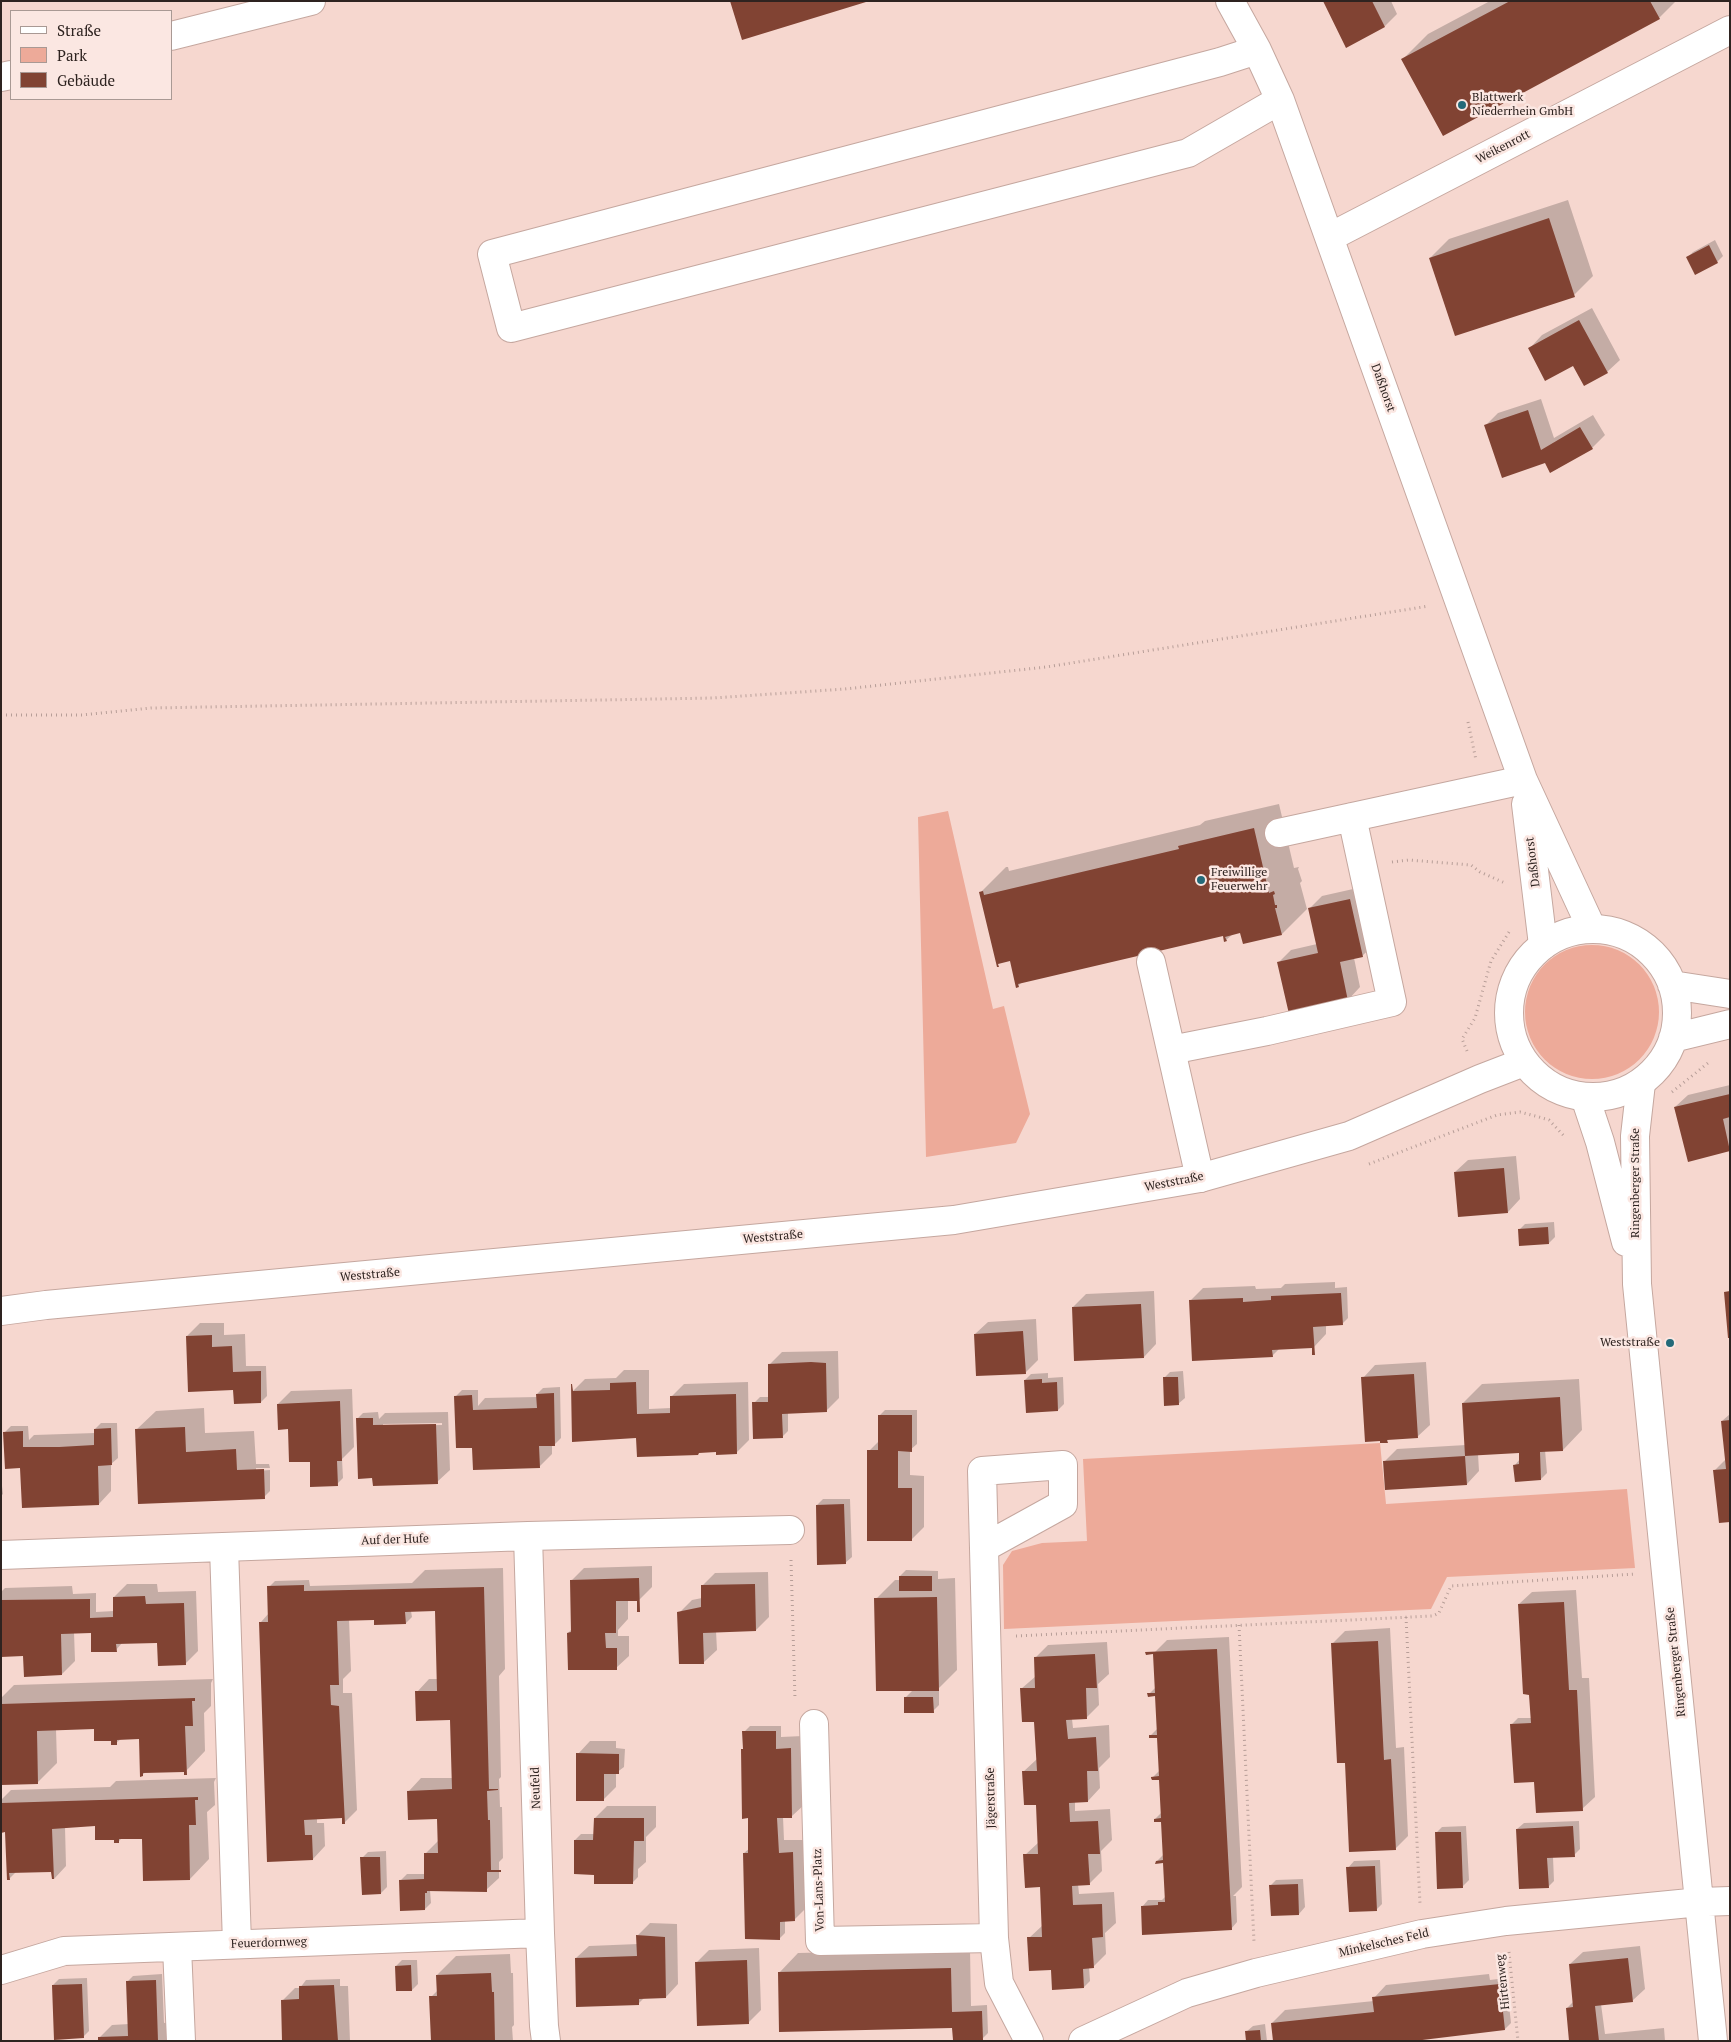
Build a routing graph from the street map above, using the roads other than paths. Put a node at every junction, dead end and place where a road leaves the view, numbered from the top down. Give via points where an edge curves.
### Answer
1 (310, 1) edge
2 (1230, 1) edge
3 (1730, 30) edge
4 (172, 36) edge
5 (1257, 50) junction
6 (1280, 100) junction
7 (1330, 237) junction
8 (1523, 780) junction
9 (1352, 817) junction
10 (1278, 833) dead end
11 (1592, 929) junction
12 (1543, 945) junction
13 (1152, 962) dead end
14 (1672, 985) junction
15 (1730, 994) edge
16 (1730, 1024) edge
17 (1674, 1038) junction
18 (1171, 1050) junction
19 (1524, 1062) junction
20 (1641, 1083) junction
21 (1585, 1097) junction
22 (1200, 1178) junction
23 (1637, 1284) junction
24 (1, 1311) edge
25 (790, 1530) road end
26 (528, 1536) junction
27 (224, 1546) junction
28 (985, 1547) dead end
29 (1, 1555) edge
30 (814, 1724) road end
31 (1730, 1901) edge
32 (1700, 1902) junction
33 (540, 1933) junction
34 (994, 1938) junction
35 (237, 1944) junction
36 (177, 1947) junction
37 (1, 1970) edge
38 (181, 2041) edge
39 (546, 2041) edge
40 (1029, 2041) edge
41 (1083, 2041) edge
42 (1713, 2041) edge

1 - 4 street
2 - 5 street, Daßhorst
3 - 7 street, Weikenrott
5 - 6 street, Daßhorst
5 - 6 street via 492,254 511,328 1188,153
6 - 7 street, Daßhorst
7 - 8 street, Daßhorst
8 - 9 street
8 - 11 street, Daßhorst
8 - 12 street, Daßhorst
9 - 10 street
9 - 18 street via 1392,1002
11 - 12 street via 1567,933
11 - 14 street via 1618,932 1642,944 1660,962
12 - 19 street via 1525,963 1513,987 1508,1013 1512,1038
13 - 18 street
14 - 15 street
14 - 17 street via 1678,1010
16 - 17 street
17 - 20 street via 1661,1064
18 - 22 street
19 - 21 street via 1550,1086 1567,1094
19 - 22 street, Weststraße via 1349,1136
20 - 21 street via 1614,1095
20 - 23 street, Ringenberger Straße via 1635,1136
21 - 23 street, Ringenberger Straße
22 - 24 street, Weststraße via 954,1220
23 - 32 street, Ringenberger Straße
25 - 26 street, Auf der Hufe
26 - 27 street, Auf der Hufe
26 - 33 street, Neufeld
27 - 29 street, Auf der Hufe
27 - 35 street
28 - 34 street, Jägerstraße
30 - 34 street, Von-Lans-Platz via 820,1941
31 - 32 street, Minkelsches Feld
32 - 41 street, Minkelsches Feld via 1506,1921 1422,1934 1256,1973 1187,1993
32 - 42 street, Ringenberger Straße
33 - 35 street, Feuerdornweg
33 - 39 street, Neufeld
34 - 40 street, Jägerstraße via 998,1983
35 - 36 street, Feuerdornweg
36 - 37 street, Feuerdornweg via 64,1951
36 - 38 street

